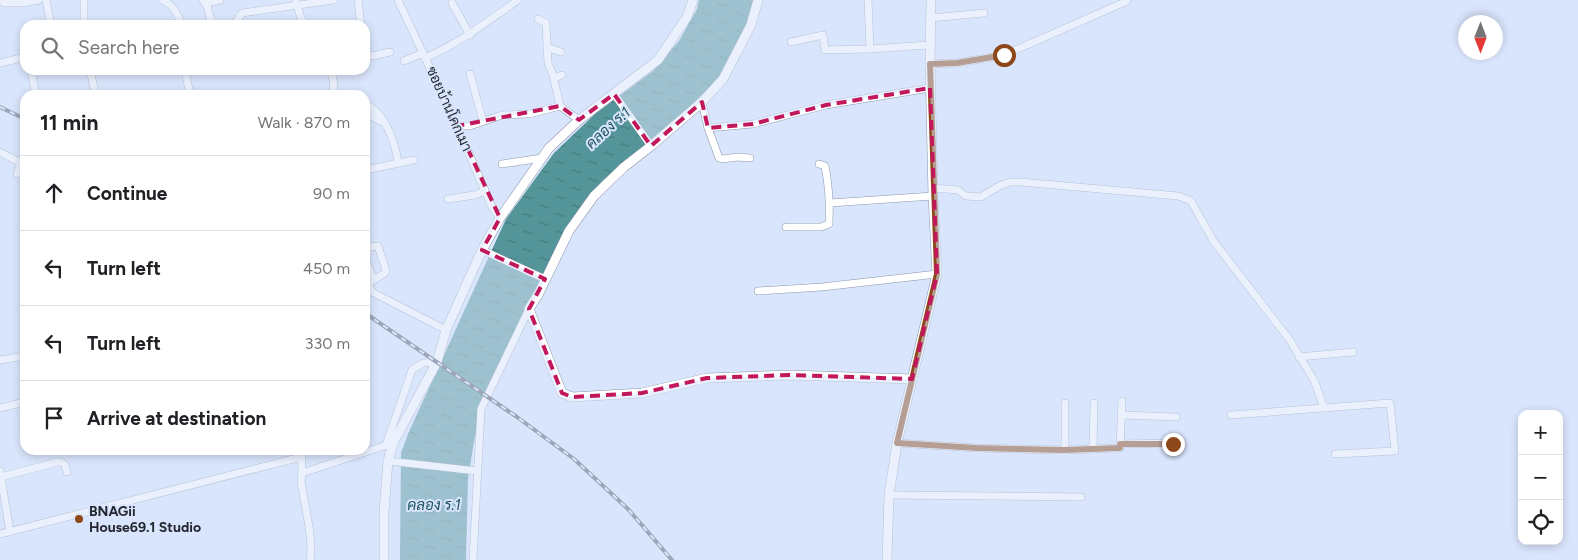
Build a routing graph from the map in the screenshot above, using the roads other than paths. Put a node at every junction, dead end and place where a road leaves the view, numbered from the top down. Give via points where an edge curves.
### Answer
1 (1, 0) edge
2 (39, 0) edge
3 (46, 0) edge
4 (84, 0) edge
5 (162, 0) edge
6 (220, 0) edge
7 (330, 0) edge
8 (334, 0) edge
9 (358, 0) edge
10 (398, 0) edge
11 (518, 0) edge
12 (693, 0) edge
13 (758, 0) edge
14 (868, 0) edge
15 (930, 0) edge
16 (1127, 0) edge
17 (296, 2) edge
18 (205, 3) edge
19 (452, 3) dead end
20 (984, 13) dead end
21 (931, 18) junction
22 (538, 19) dead end
23 (50, 20) edge
24 (84, 20) edge
25 (179, 20) edge
26 (210, 20) edge
27 (238, 20) edge
28 (302, 20) edge
29 (360, 20) edge
30 (470, 35) junction
31 (791, 42) dead end
32 (930, 45) junction
33 (547, 47) junction
34 (870, 49) junction
35 (390, 52) dead end
36 (561, 52) dead end
37 (424, 55) junction
38 (370, 56) edge
39 (20, 58) edge
40 (404, 61) dead end
41 (0, 63) edge
42 (930, 64) junction
43 (470, 74) dead end
44 (32, 75) edge
45 (91, 75) edge
46 (186, 75) edge
47 (332, 75) edge
48 (562, 75) dead end
49 (554, 78) junction
50 (94, 88) dead end
51 (930, 88) junction
52 (35, 90) edge
53 (189, 90) edge
54 (333, 90) edge
55 (614, 94) junction
56 (702, 102) junction
57 (370, 106) edge
58 (560, 106) junction
59 (370, 115) edge
60 (579, 120) junction
61 (483, 121) junction
62 (384, 124) junction
63 (457, 126) junction
64 (708, 128) junction
65 (651, 146) junction
66 (0, 152) edge
67 (542, 158) junction
68 (750, 158) dead end
69 (414, 160) dead end
70 (20, 162) edge
71 (398, 162) junction
72 (502, 164) dead end
73 (819, 164) dead end
74 (20, 169) edge
75 (370, 169) edge
76 (17, 174) dead end
77 (484, 191) junction
78 (933, 192) junction
79 (448, 199) dead end
80 (830, 203) junction
81 (500, 218) junction
82 (786, 227) dead end
83 (370, 247) edge
84 (485, 251) junction
85 (370, 271) edge
86 (937, 274) junction
87 (542, 278) junction
88 (373, 279) junction
89 (370, 284) edge
90 (370, 287) edge
91 (758, 291) dead end
92 (529, 309) junction
93 (446, 330) junction
94 (1353, 352) dead end
95 (1299, 356) junction
96 (20, 357) edge
97 (0, 360) edge
98 (437, 362) junction
99 (912, 379) junction
100 (1122, 401) dead end
101 (20, 403) edge
102 (1065, 403) dead end
103 (1094, 403) dead end
104 (0, 408) edge
105 (1324, 408) junction
106 (1122, 415) junction
107 (1231, 415) dead end
108 (1176, 417) dead end
109 (897, 443) junction
110 (389, 444) junction
111 (1120, 444) junction
112 (1173, 444) dead end
113 (1093, 449) junction
114 (370, 450) edge
115 (1064, 450) junction
116 (1335, 454) dead end
117 (294, 455) edge
118 (301, 455) edge
119 (356, 455) edge
120 (388, 461) junction
121 (477, 471) junction
122 (67, 472) dead end
123 (302, 473) junction
124 (0, 474) edge
125 (889, 495) junction
126 (1081, 497) dead end
127 (10, 532) junction
128 (0, 534) edge
129 (310, 560) edge
130 (384, 560) edge
131 (473, 560) edge
132 (887, 560) edge

1 - 2 street via 4,3
3 - 23 street
4 - 24 street
5 - 25 street via 172,7
6 - 18 street
7 - 8 street
7 - 17 street
9 - 29 street
10 - 37 street, ซอยบ้านโคกเมา
11 - 30 street
12 - 55 street via 687,17 658,60
13 - 56 street via 751,25 723,80
14 - 34 street
15 - 21 street
16 - 42 street via 1004,55
17 - 27 street via 242,13
17 - 28 street
18 - 26 street
19 - 30 street
20 - 21 street
21 - 32 street
22 - 33 street via 546,23
30 - 37 street via 446,49
31 - 34 street via 822,35 825,50
32 - 34 street
32 - 42 street
33 - 36 street
33 - 49 street via 548,63
35 - 38 street
37 - 40 street
37 - 63 street, ซอยบ้านโคกเมา
39 - 41 street
42 - 51 street
43 - 61 street
44 - 52 street
45 - 50 street
46 - 53 street
47 - 54 street
48 - 49 street
49 - 58 street
51 - 64 street via 826,105 753,124
51 - 78 street
55 - 60 street
55 - 65 street
56 - 64 street
56 - 65 street
57 - 62 street
58 - 60 street
58 - 61 street
59 - 62 street
60 - 67 street
61 - 63 street
62 - 71 street via 396,146
63 - 77 street, ซอยบ้านโคกเมา
64 - 68 street via 719,158
65 - 87 street via 594,196
66 - 70 street
67 - 72 street
67 - 81 street
69 - 71 street
71 - 75 street
73 - 80 street via 825,166
74 - 76 street
77 - 79 street
77 - 81 street, ซอยบ้านโคกเมา
78 - 80 street
78 - 86 street
78 - 95 street via 958,190 966,196 981,197 1010,182 1043,183 1178,196 1191,201 1214,242
80 - 82 street via 827,226
81 - 84 street
83 - 88 street via 378,246 386,272
84 - 87 street
84 - 93 street
85 - 88 street
86 - 91 street
86 - 99 street
87 - 92 street via 539,293
88 - 89 street
90 - 93 street via 374,293
92 - 99 street via 562,393 572,397 642,393 707,378 790,375
92 - 121 street via 481,409
93 - 98 street
94 - 95 street
95 - 105 street via 1314,380
96 - 97 street
98 - 110 street
98 - 110 street via 423,362 412,370
99 - 109 street
100 - 106 street
101 - 104 street
102 - 115 street
103 - 113 street
105 - 107 street
105 - 116 street via 1390,403 1395,450
106 - 108 street
106 - 111 street
109 - 115 street
109 - 125 street
110 - 114 street
110 - 120 street
111 - 112 street
111 - 113 street via 1120,448
113 - 115 street
117 - 127 street
118 - 123 street
119 - 123 street
120 - 121 street
120 - 130 street
121 - 131 street
122 - 124 street via 65,465 57,462
123 - 129 street
124 - 127 street
125 - 126 street
125 - 132 street
127 - 128 street

